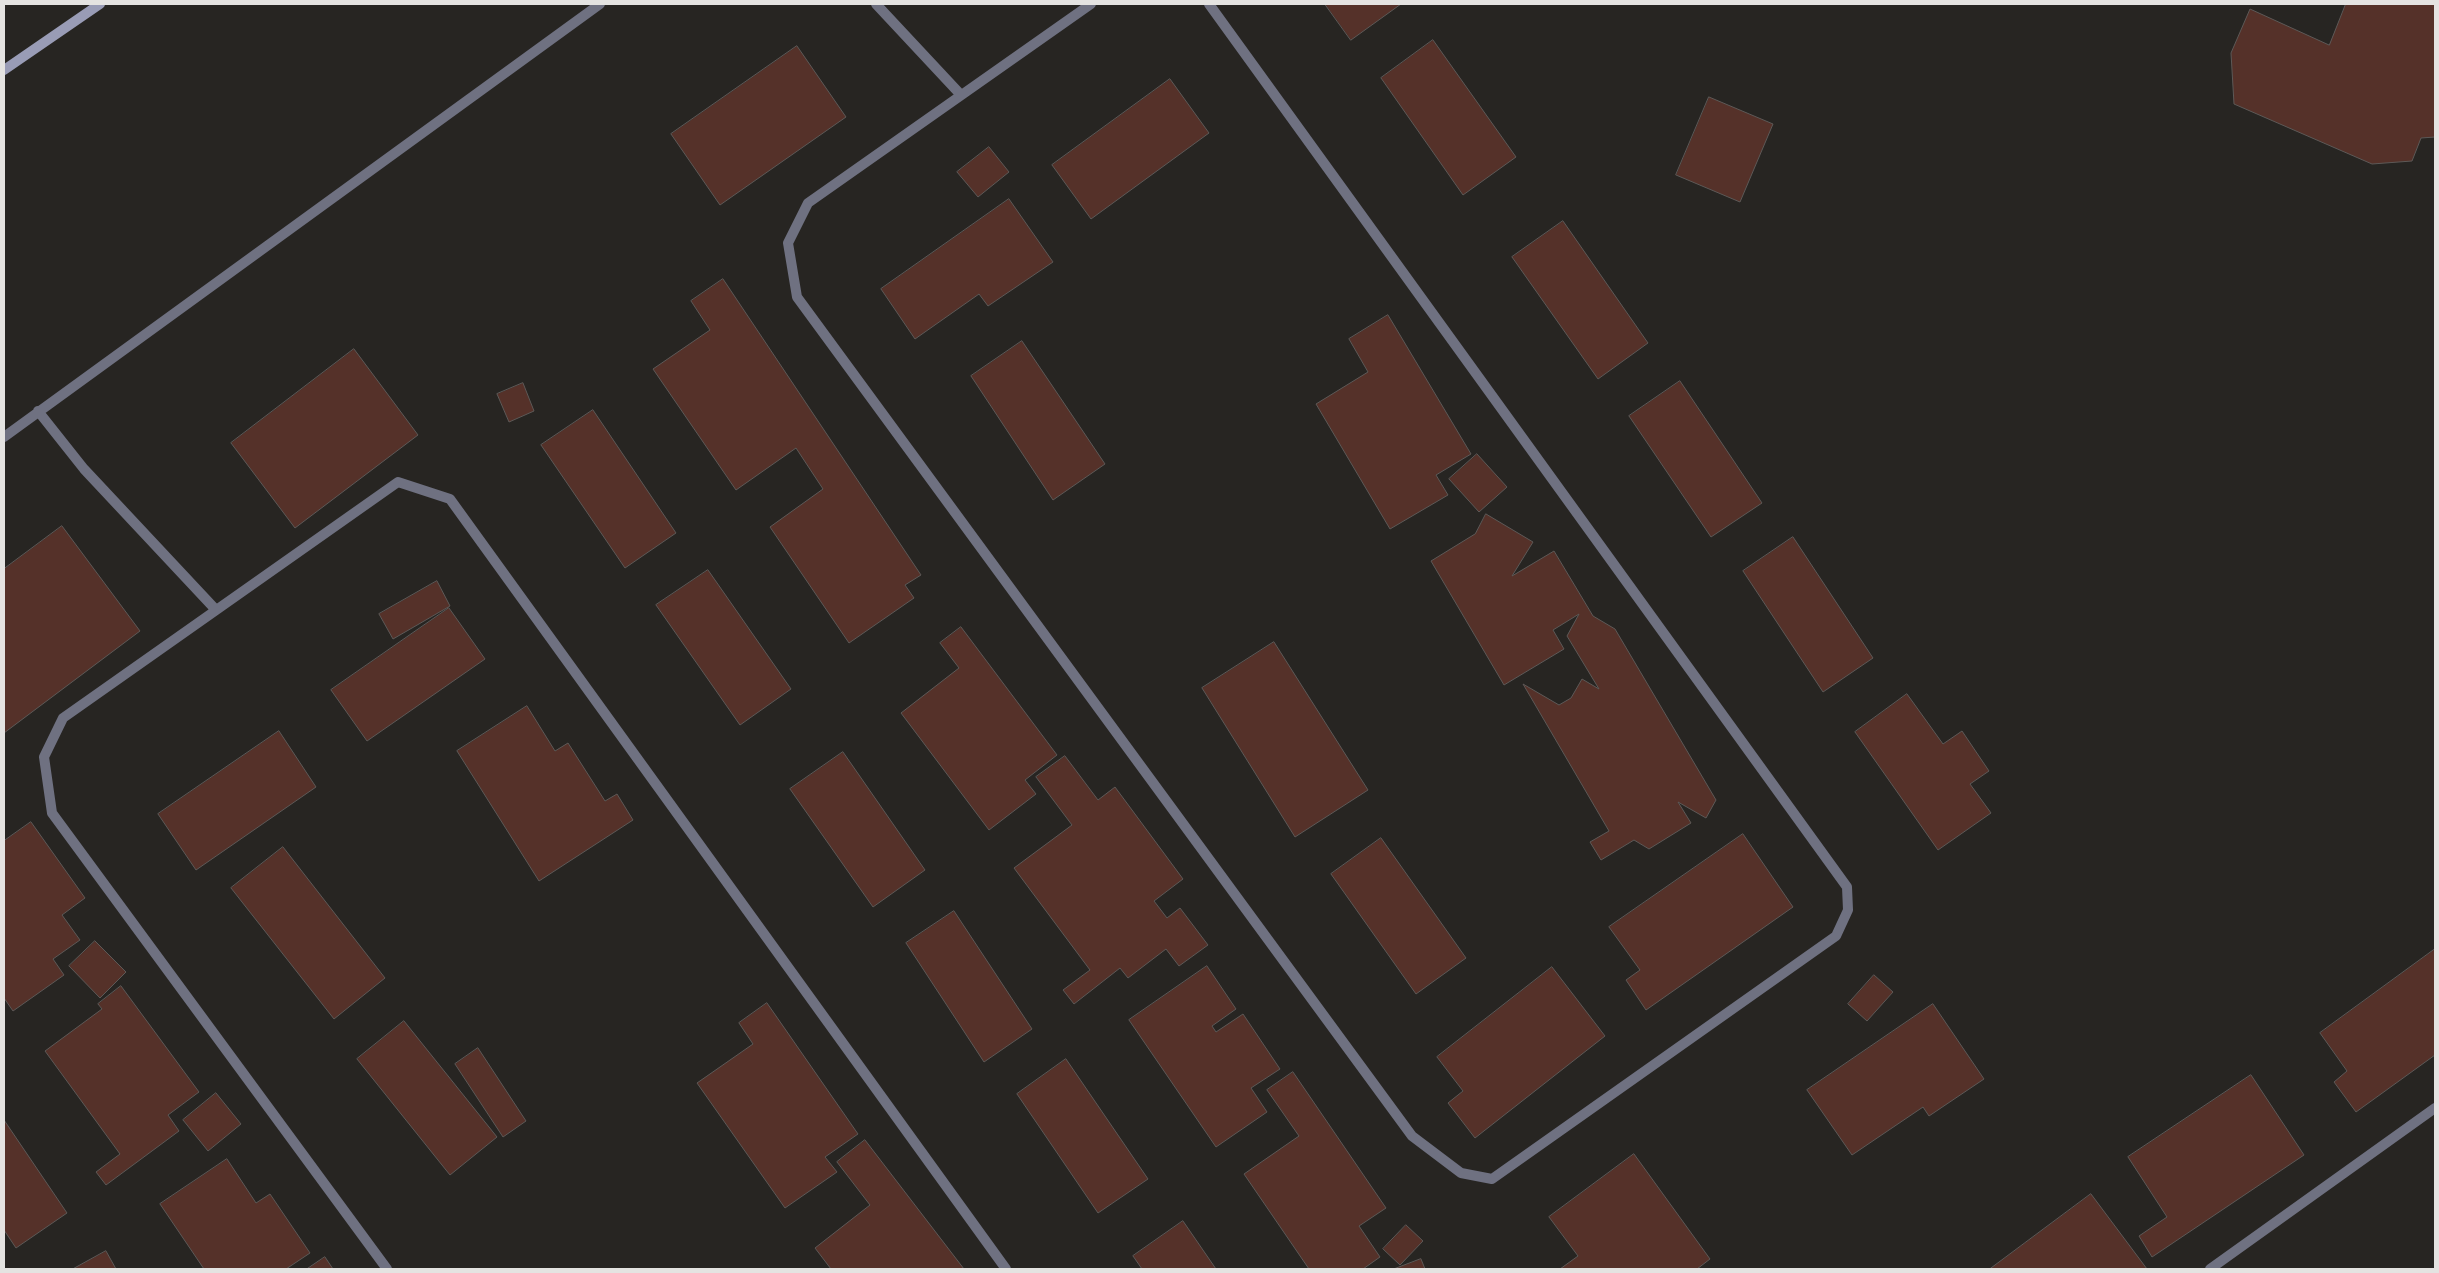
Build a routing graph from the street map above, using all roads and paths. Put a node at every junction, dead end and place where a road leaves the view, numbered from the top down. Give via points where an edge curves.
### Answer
1 (100, 4) edge
2 (600, 4) edge
3 (876, 4) edge
4 (1091, 4) edge
5 (1209, 4) edge
6 (4, 70) edge
7 (961, 95) junction
8 (38, 411) junction
9 (4, 437) edge
10 (216, 610) junction
11 (2435, 1108) edge
12 (387, 1269) edge
13 (1006, 1269) edge
14 (2210, 1269) edge

1 - 6 street
2 - 8 street
3 - 7 street
4 - 7 street
5 - 7 street via 1847,887 1848,910 1836,936 1492,1179 1461,1173 1412,1136 797,298 788,242 808,203
8 - 9 street
8 - 10 street via 84,469
10 - 12 street via 63,718 44,757 52,813
10 - 13 street via 398,482 450,499
11 - 14 street

